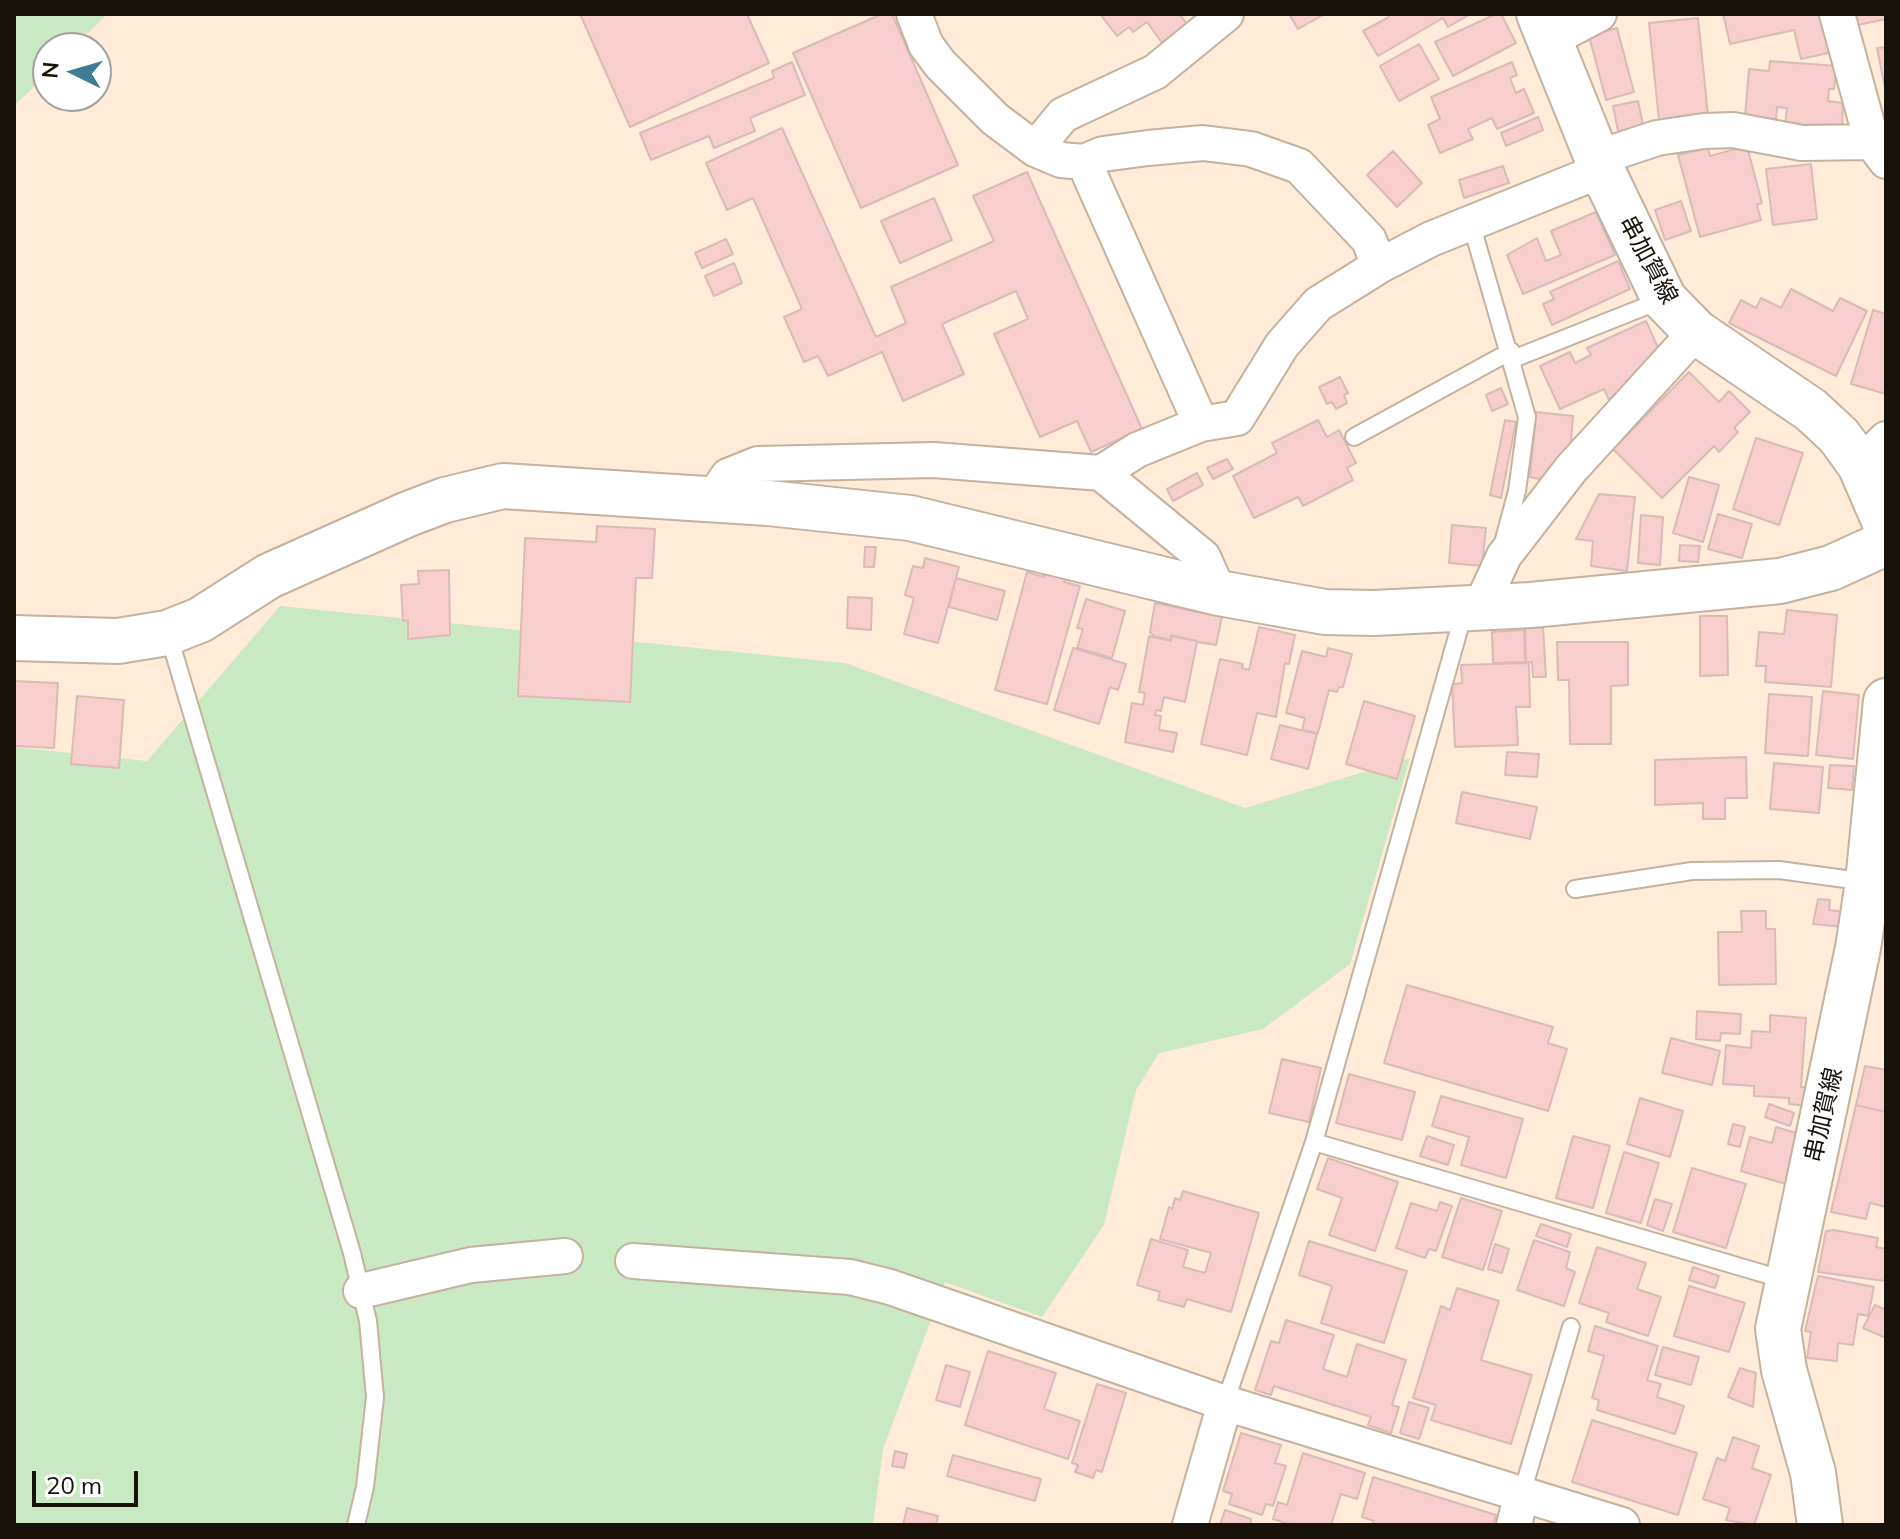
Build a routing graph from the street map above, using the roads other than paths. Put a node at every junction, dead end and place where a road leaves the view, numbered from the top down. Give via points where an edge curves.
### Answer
1 (914, 14) edge
2 (1226, 14) edge
3 (1599, 14) edge
4 (1837, 14) edge
5 (1544, 27) edge
6 (1035, 149) junction
7 (1879, 152) edge
8 (1084, 162) junction
9 (1599, 164) junction
10 (1471, 223) junction
11 (1379, 266) junction
12 (1664, 299) junction
13 (1696, 332) junction
14 (1512, 355) junction
15 (1201, 424) junction
16 (1354, 437) dead end
17 (1873, 452) edge
18 (1101, 473) junction
19 (712, 499) junction
20 (1886, 525) edge
21 (1886, 543) edge
22 (1504, 556) junction
23 (1219, 593) junction
24 (1473, 606) junction
25 (167, 633) junction
26 (14, 638) edge
27 (1885, 713) edge
28 (1868, 882) junction
29 (1575, 889) dead end
30 (1314, 1142) junction
31 (565, 1256) dead end
32 (633, 1261) dead end
33 (1787, 1281) junction
34 (361, 1291) junction
35 (1571, 1327) dead end
36 (1225, 1403) junction
37 (1518, 1509) edge
38 (356, 1525) edge
39 (1190, 1525) edge
40 (1622, 1525) edge
41 (1820, 1525) edge

1 - 6 street via 940,64 995,119
2 - 6 street via 1155,72 1063,115
3 - 5 street
4 - 7 street
5 - 9 street, 串加賀線
6 - 8 street
7 - 9 street via 1733,130 1704,131 1657,138
8 - 11 street via 1103,154 1203,143 1263,153 1299,166 1320,186 1369,240
8 - 15 street
9 - 10 street
9 - 12 street, 串加賀線
10 - 11 street
10 - 14 lane
11 - 15 street via 1318,304 1282,345 1237,418
12 - 13 street, 串加賀線
12 - 14 lane
13 - 17 street, 串加賀線 via 1811,410 1839,436
13 - 22 street via 1571,469
14 - 16 lane
14 - 22 lane via 1527,417
15 - 18 street via 1137,450
17 - 20 street, 串加賀線
18 - 19 street via 934,460 758,464 728,476
18 - 23 street via 1203,557
19 - 23 street via 910,518
19 - 25 street via 529,486 478,490 408,514 269,576 200,620
21 - 24 street via 1831,568 1780,581
22 - 24 street
23 - 24 street via 1325,612
24 - 30 lane
25 - 26 street via 118,641
25 - 34 lane
27 - 28 street, 串加賀線
28 - 29 lane via 1779,870 1692,871
28 - 33 street, 串加賀線 via 1846,1017
30 - 33 lane
30 - 36 lane
31 - 34 street via 471,1265
32 - 36 street via 850,1277 965,1310
33 - 41 street, 串加賀線 via 1778,1329 1813,1473
34 - 38 lane via 375,1397
35 - 37 lane
36 - 37 street
36 - 39 street
37 - 40 street

